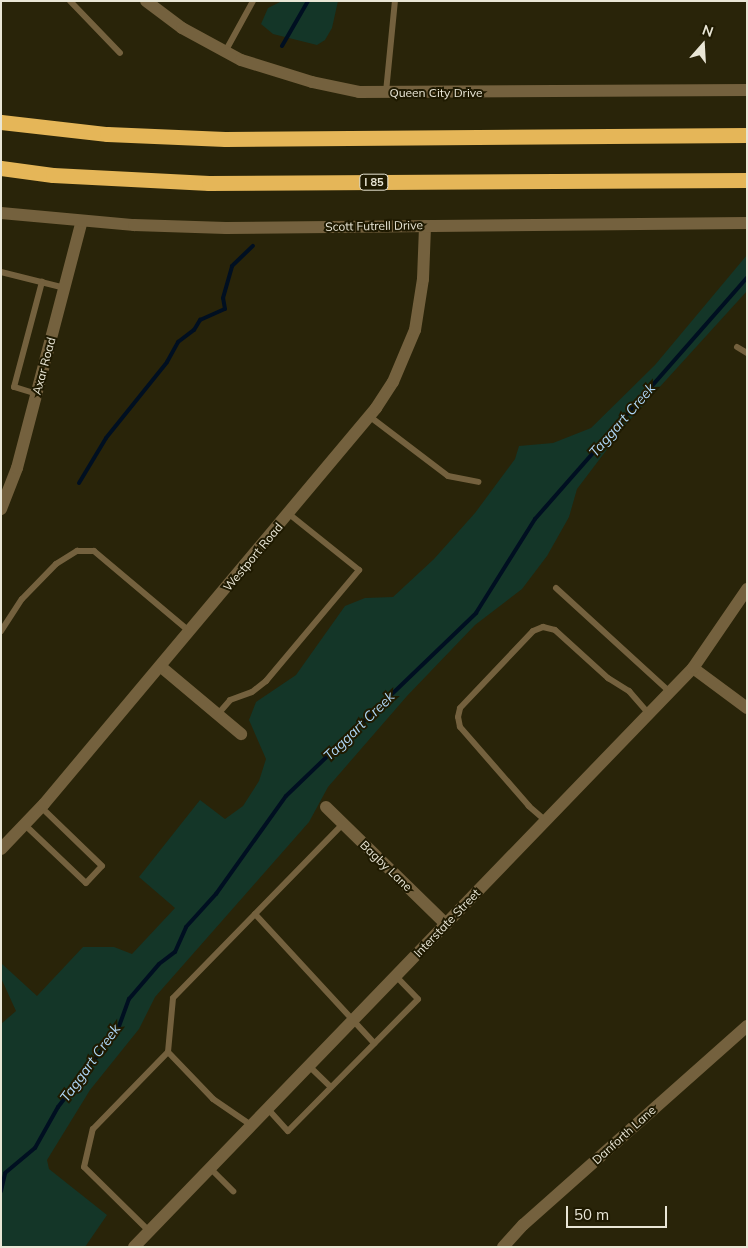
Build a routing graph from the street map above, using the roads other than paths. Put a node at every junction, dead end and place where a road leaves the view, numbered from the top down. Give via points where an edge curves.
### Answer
1 (70, 1) edge
2 (146, 1) edge
3 (252, 1) edge
4 (394, 1) edge
5 (225, 52) junction
6 (120, 53) dead end
7 (747, 90) edge
8 (386, 94) junction
9 (1, 122) edge
10 (747, 134) edge
11 (1, 168) edge
12 (747, 180) edge
13 (1, 213) edge
14 (82, 221) junction
15 (747, 224) edge
16 (425, 226) junction
17 (1, 272) edge
18 (42, 282) junction
19 (65, 288) junction
20 (737, 346) dead end
21 (747, 353) edge
22 (37, 394) junction
23 (370, 416) junction
24 (478, 482) dead end
25 (1, 509) edge
26 (289, 514) junction
27 (556, 588) dead end
28 (747, 589) edge
29 (1, 631) edge
30 (190, 632) junction
31 (160, 666) junction
32 (693, 668) junction
33 (670, 692) junction
34 (747, 708) edge
35 (218, 714) junction
36 (649, 714) junction
37 (241, 734) dead end
38 (41, 807) junction
39 (326, 807) dead end
40 (546, 821) junction
41 (344, 824) junction
42 (25, 825) junction
43 (1, 849) edge
44 (255, 914) junction
45 (446, 924) junction
46 (396, 976) junction
47 (353, 1021) junction
48 (747, 1026) edge
49 (374, 1043) junction
50 (168, 1052) junction
51 (309, 1066) junction
52 (331, 1087) junction
53 (267, 1108) junction
54 (251, 1125) junction
55 (210, 1168) junction
56 (233, 1190) dead end
57 (149, 1231) junction
58 (134, 1247) edge
59 (503, 1247) edge

1 - 6 lane
2 - 5 street, Queen City Drive via 182,28
3 - 5 lane
4 - 8 lane
5 - 8 street, Queen City Drive via 312,82
7 - 8 street, Queen City Drive
9 - 10 highway via 107,134 225,139
11 - 12 highway, I 85 via 53,175 209,183
13 - 14 street, Scott Futrell Drive
14 - 16 street, Scott Futrell Drive via 226,228
14 - 19 street, Axar Road
15 - 16 street, Scott Futrell Drive
16 - 23 street, Westport Road via 423,279 414,330 393,382
17 - 18 lane
18 - 19 lane
18 - 22 lane via 14,387
19 - 22 street, Axar Road
20 - 21 lane
22 - 25 street, Axar Road via 17,468
23 - 24 lane via 448,476
23 - 26 street, Westport Road
26 - 30 street, Westport Road
26 - 35 lane via 359,570 266,681 252,692 230,700
27 - 33 lane
28 - 32 street, Interstate Street
29 - 30 lane via 22,599 56,564 77,551 94,551
30 - 31 street, Westport Road
31 - 35 street
31 - 38 street, Westport Road
32 - 33 street, Interstate Street
32 - 34 street
33 - 36 street, Interstate Street
35 - 37 street
36 - 40 street, Interstate Street
36 - 40 lane via 629,691 608,678 555,630 543,627 533,631 460,708 458,717 460,727
38 - 42 street, Westport Road
38 - 42 lane via 102,866 86,883
39 - 41 street, Bagby Lane
40 - 45 street, Interstate Street
41 - 44 lane
41 - 45 street, Bagby Lane
42 - 43 street, Westport Road
44 - 47 lane
44 - 50 lane via 173,998
45 - 46 street, Interstate Street
46 - 47 street, Interstate Street
46 - 49 lane via 418,998
47 - 49 lane
47 - 51 street, Interstate Street
48 - 59 street, Danforth Lane via 523,1225
49 - 52 lane
50 - 54 lane via 213,1099
50 - 57 lane via 93,1129 84,1167
51 - 52 lane
51 - 53 street, Interstate Street
52 - 53 lane via 288,1131
53 - 54 street, Interstate Street
54 - 55 street, Interstate Street
55 - 56 lane
55 - 57 street, Interstate Street
57 - 58 street, Interstate Street

